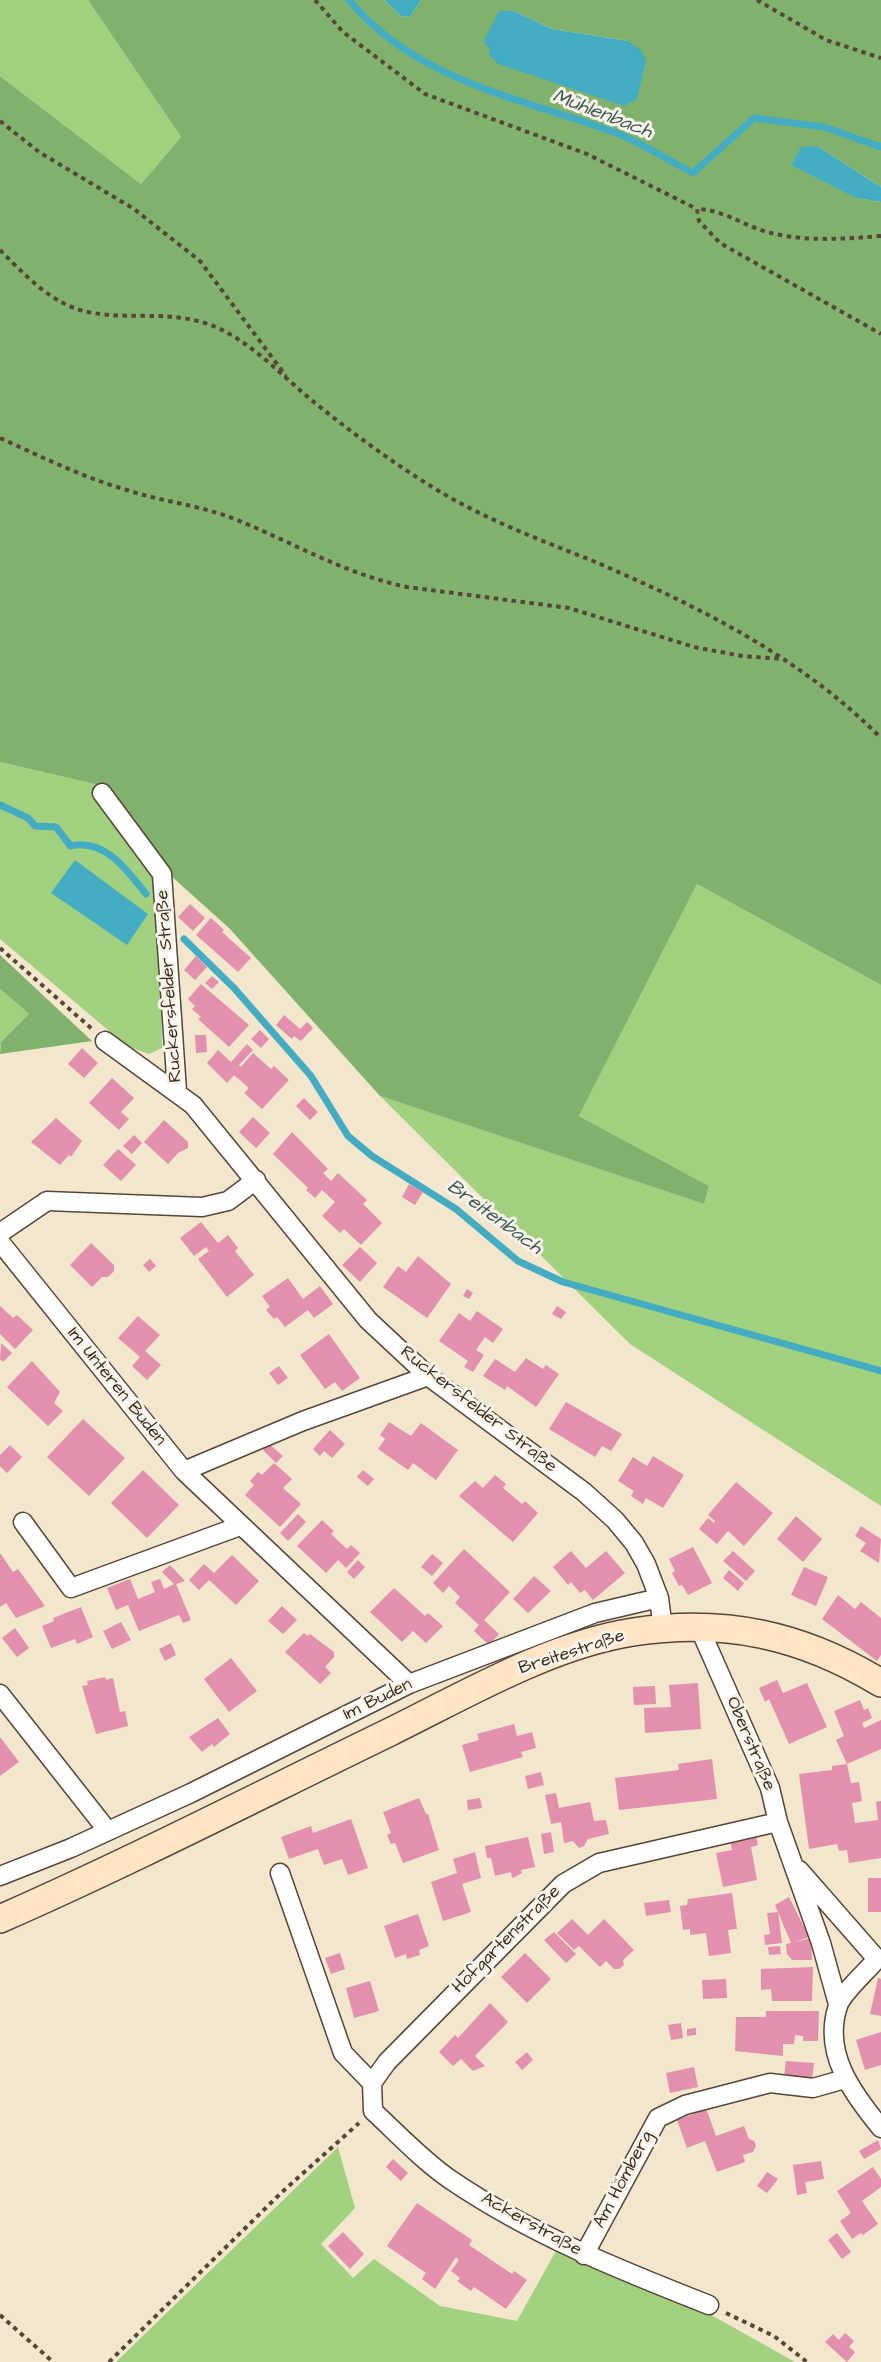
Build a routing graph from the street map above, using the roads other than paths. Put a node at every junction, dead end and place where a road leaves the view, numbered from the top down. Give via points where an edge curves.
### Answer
1 (102, 793) dead end
2 (105, 1041) road end
3 (177, 1091) junction
4 (256, 1180) junction
5 (0, 1233) edge
6 (0, 1242) edge
7 (428, 1376) junction
8 (183, 1471) junction
9 (23, 1522) dead end
10 (240, 1526) junction
11 (659, 1598) junction
12 (699, 1627) junction
13 (663, 1629) junction
14 (881, 1683) edge
15 (409, 1684) junction
16 (0, 1694) edge
17 (778, 1822) junction
18 (107, 1830) junction
19 (794, 1864) junction
20 (280, 1873) dead end
21 (0, 1876) edge
22 (0, 1919) edge
23 (879, 1959) edge
24 (838, 2004) junction
25 (845, 2079) junction
26 (372, 2083) junction
27 (881, 2128) edge
28 (584, 2255) junction
29 (709, 2305) road end

1 - 3 street, Ruckersfelder Straße via 162,874
2 - 3 street, Ruckersfelder Straße
3 - 4 street, Ruckersfelder Straße
4 - 5 street via 228,1201 202,1207 46,1201
4 - 7 street, Ruckersfelder Straße via 368,1320
6 - 8 street, Im Unteren Buden
7 - 8 street via 303,1421
7 - 11 street, Ruckersfelder Straße via 584,1492 615,1520 646,1564
8 - 10 street, Im Unteren Buden
9 - 10 street via 71,1588
10 - 15 street, Im Unteren Buden
11 - 13 street, Ruckersfelder Straße
11 - 15 street, Im Buden via 595,1613
12 - 13 street, Breitestraße
12 - 14 street, Breitestraße via 780,1637 850,1665
12 - 17 street, Oberstraße via 770,1788
13 - 22 street, Breitestraße via 604,1638 508,1674
15 - 18 street, Im Buden via 191,1793
16 - 18 street
17 - 19 street, Oberstraße
17 - 26 street, Hofgartenstraße via 599,1863 563,1884 387,2062
18 - 21 street, Im Buden
19 - 23 street, Oberstraße
19 - 24 street, Oberstraße
20 - 26 street via 343,2053
23 - 24 street
24 - 25 street via 834,2035
25 - 27 street
25 - 28 street, Am Hömberg via 813,2088 770,2083 685,2105 658,2118
26 - 28 street, Ackerstraße via 373,2111 449,2179
28 - 29 street, Ackerstraße

